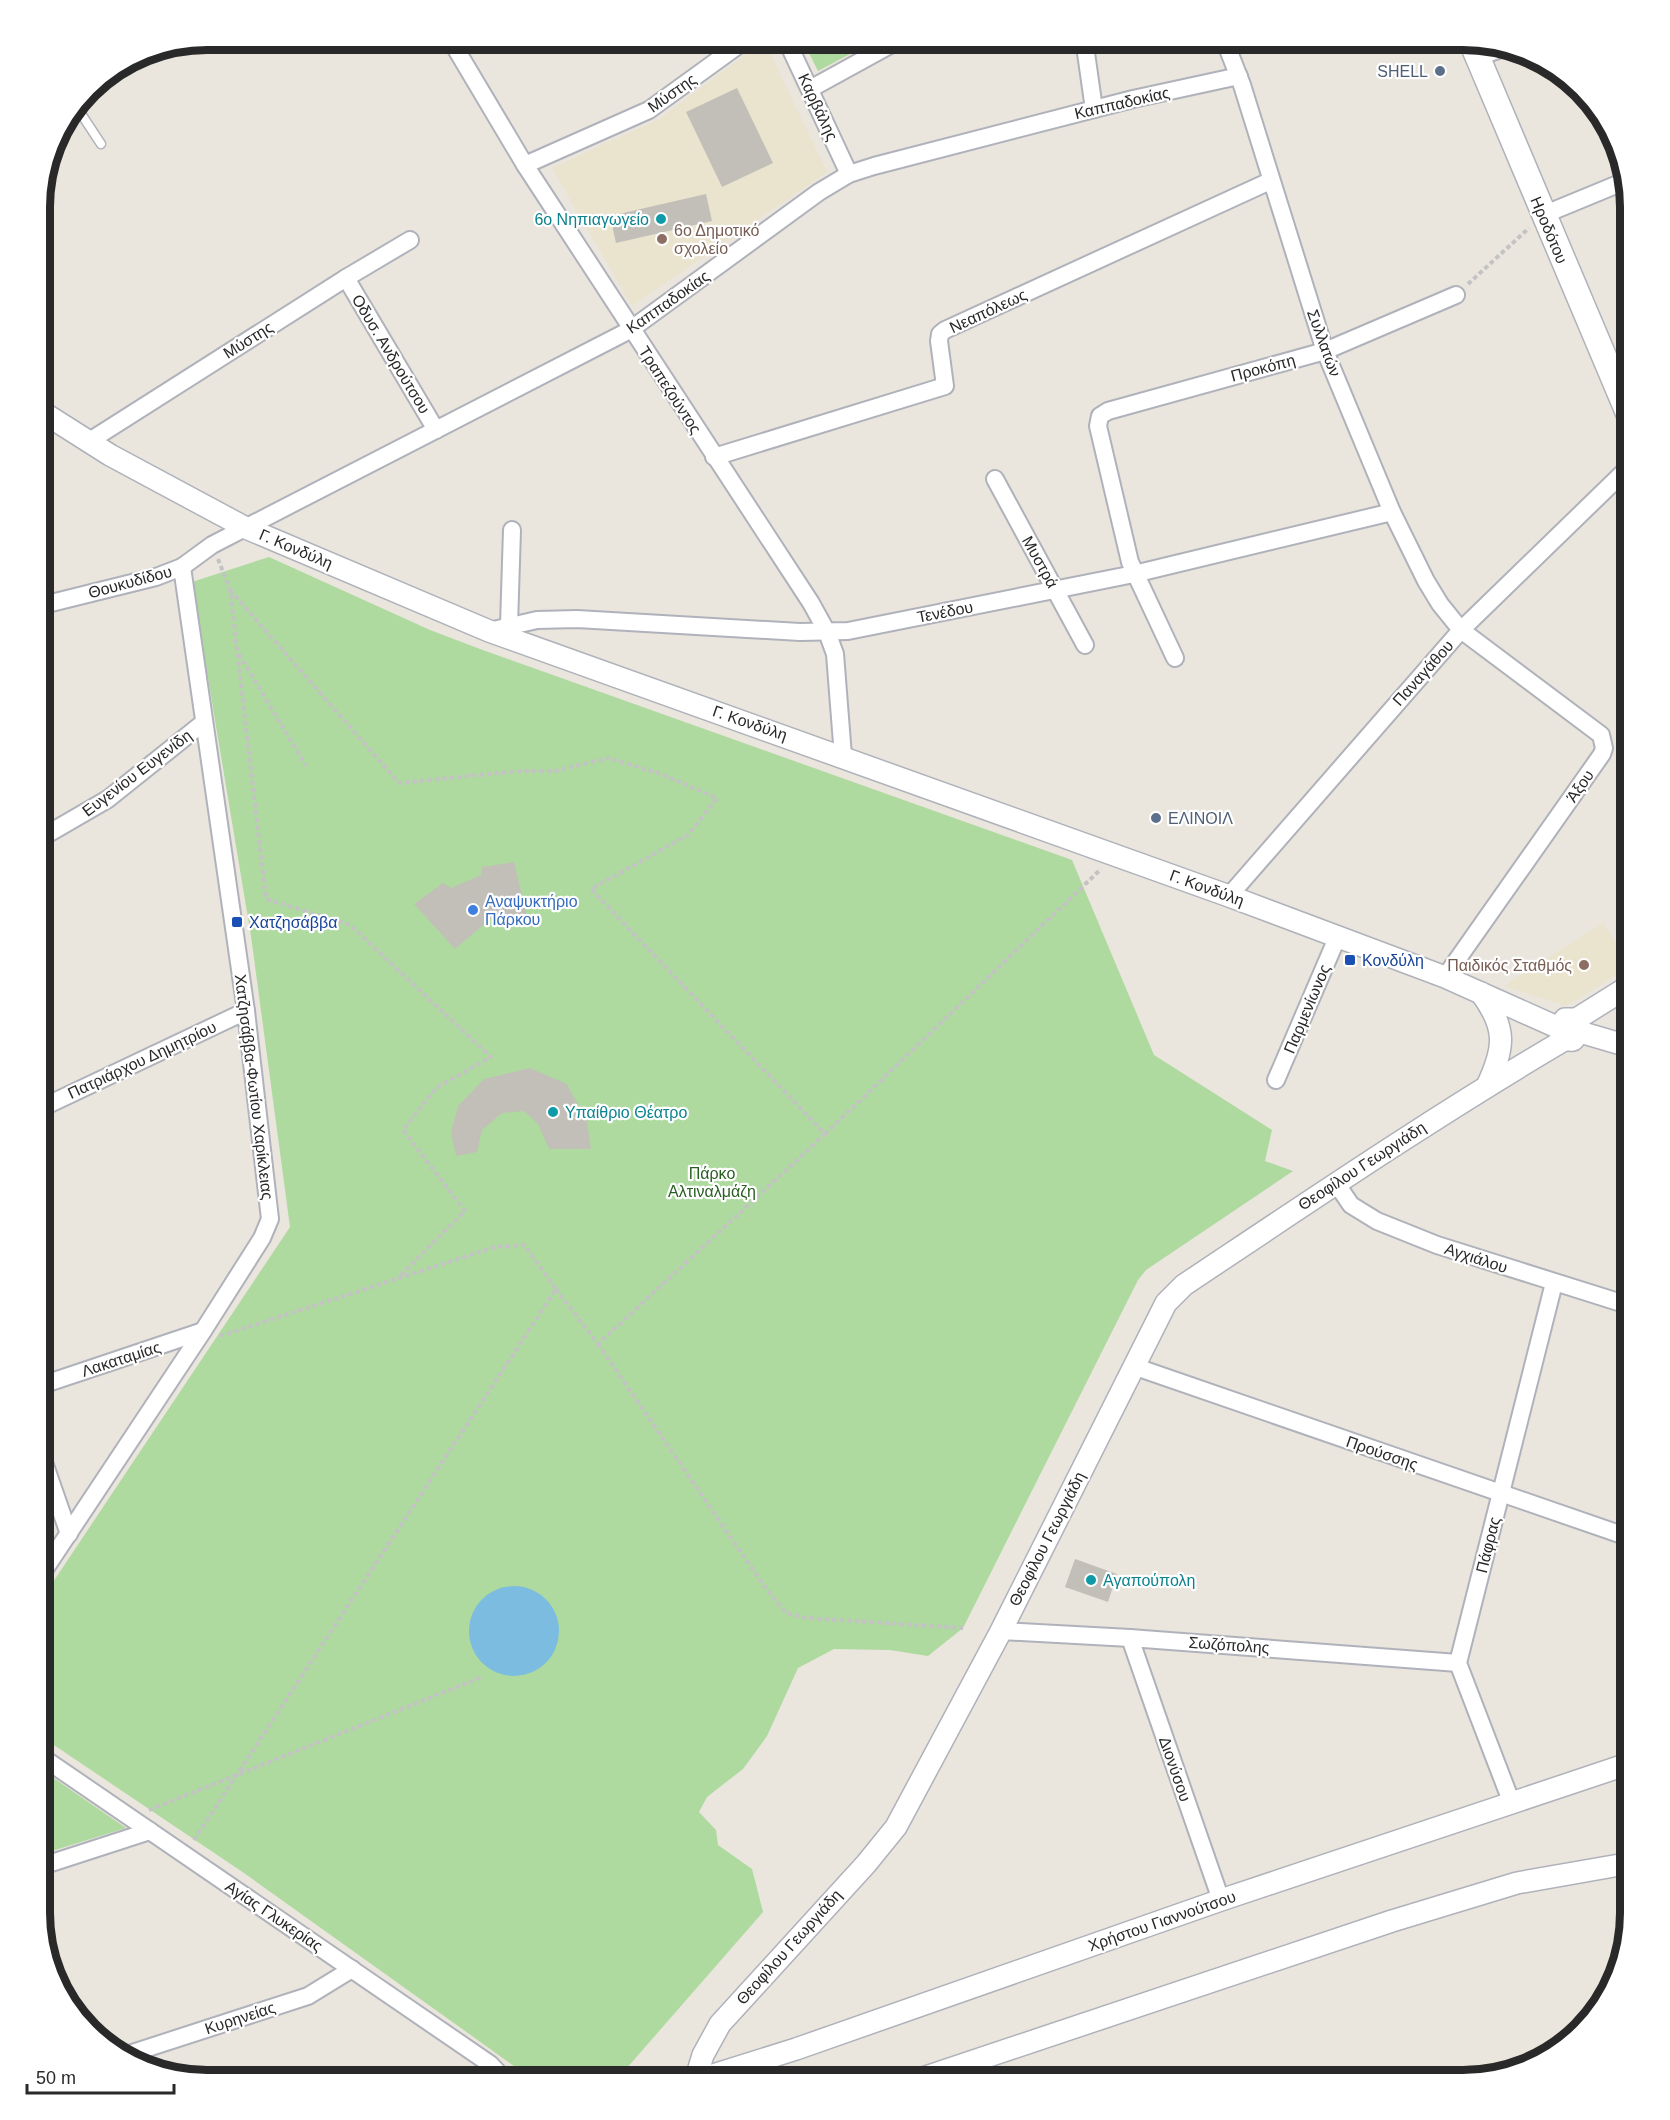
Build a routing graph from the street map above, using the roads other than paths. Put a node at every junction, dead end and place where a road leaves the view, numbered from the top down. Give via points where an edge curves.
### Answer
1 (457, 50) edge
2 (732, 50) edge
3 (791, 50) edge
4 (881, 50) edge
5 (1086, 50) edge
6 (1228, 50) edge
7 (1473, 50) edge
8 (1239, 76) junction
9 (810, 89) junction
10 (1094, 109) junction
11 (81, 113) edge
12 (101, 144) dead end
13 (525, 165) junction
14 (849, 174) junction
15 (1270, 181) junction
16 (1619, 184) edge
17 (1543, 215) junction
18 (410, 240) dead end
19 (346, 278) junction
20 (1456, 295) road end
21 (630, 330) junction
22 (1325, 351) junction
23 (1620, 394) edge
24 (50, 417) edge
25 (436, 430) junction
26 (88, 442) junction
27 (714, 457) junction
28 (1620, 476) edge
29 (995, 479) dead end
30 (1392, 512) junction
31 (246, 528) junction
32 (512, 530) dead end
33 (182, 567) junction
34 (1134, 574) junction
35 (1056, 591) junction
36 (50, 603) edge
37 (499, 628) junction
38 (1461, 630) junction
39 (828, 632) junction
40 (1084, 645) dead end
41 (1175, 658) dead end
42 (203, 723) junction
43 (843, 756) junction
44 (50, 833) edge
45 (1229, 896) junction
46 (1337, 938) junction
47 (1445, 977) junction
48 (1480, 992) junction
49 (1620, 994) edge
50 (246, 1011) junction
51 (1569, 1029) junction
52 (1620, 1044) edge
53 (1276, 1080) dead end
54 (1487, 1086) junction
55 (50, 1104) edge
56 (1336, 1182) junction
57 (1554, 1283) junction
58 (1620, 1303) edge
59 (210, 1334) junction
60 (1133, 1366) junction
61 (50, 1383) edge
62 (50, 1480) edge
63 (1500, 1495) junction
64 (69, 1534) junction
65 (1620, 1535) edge
66 (50, 1562) edge
67 (1001, 1631) junction
68 (1130, 1638) junction
69 (1458, 1663) junction
70 (50, 1763) edge
71 (1620, 1767) edge
72 (1511, 1802) junction
73 (150, 1831) junction
74 (50, 1863) edge
75 (1620, 1865) edge
76 (1221, 1900) junction
77 (352, 1970) junction
78 (134, 2052) edge
79 (496, 2070) edge
80 (698, 2070) edge
81 (729, 2070) edge
82 (947, 2070) edge

1 - 13 street, Τραπεζούντος
2 - 13 street, Μύστης via 649,110
3 - 9 street, Καρβάλης
4 - 9 street
5 - 10 street
6 - 8 street, Συλλατών
7 - 17 main road, Ηροδότου
8 - 10 street, Καππαδοκίας
8 - 15 street, Συλλατών
9 - 14 street, Καρβάλης
10 - 14 street, Καππαδοκίας
11 - 12 lane
13 - 21 street, Τραπεζούντος
14 - 21 street, Καππαδοκίας
15 - 22 street, Συλλατών
15 - 27 street, Νεαπόλεως via 945,330 939,341 945,386
16 - 17 street
17 - 23 main road, Ηροδότου
18 - 19 street, Μύστης
19 - 25 street, Οδυσ. Ανδρούτσου
19 - 26 street, Μύστης
20 - 22 street, Προκόπη
21 - 25 street, Καππαδοκίας
21 - 27 street, Τραπεζούντος
22 - 30 street, Συλλατών
22 - 34 street, Προκόπη via 1100,416 1098,426
24 - 26 street, Γ. Κονδύλη
25 - 31 street, Καππαδοκίας
26 - 31 street, Γ. Κονδύλη
27 - 39 street, Τραπεζούντος
28 - 38 street, Παναγάθου
29 - 35 street, Μυστρά
30 - 34 street, Τενέδου
30 - 38 street, Συλλατών via 1432,591
31 - 33 street, Θουκυδίδου via 212,545
31 - 37 street, Γ. Κονδύλη
32 - 37 street
33 - 36 street, Θουκυδίδου
33 - 42 street, Χατζησάββα-Φωτίου Χαρίκλειας
34 - 35 street, Τενέδου
34 - 41 street
35 - 39 street, Τενέδου
35 - 40 street, Μυστρά
37 - 39 street, Τενέδου via 537,620 578,619
37 - 43 street, Γ. Κονδύλη
38 - 45 street, Παναγάθου
38 - 47 street, Άξου via 1601,735 1604,748
39 - 43 street, Τραπεζούντος via 836,654
42 - 44 street, Ευγενίου Ευγενίδη via 108,799
42 - 50 street, Χατζησάββα-Φωτίου Χαρίκλειας
43 - 45 street, Γ. Κονδύλη
45 - 46 street, Γ. Κονδύλη
46 - 47 street, Γ. Κονδύλη
46 - 53 street, Παρμενίωνος
47 - 48 street, Γ. Κονδύλη
48 - 51 street, Γ. Κονδύλη
48 - 54 street via 1496,1016 1502,1040
49 - 51 street, Θεοφίλου Γεωργιάδη
50 - 55 street, Πατριάρχου Δημητρίου
50 - 59 street, Χατζησάββα-Φωτίου Χαρίκλειας via 270,1219
51 - 52 street
51 - 54 street, Θεοφίλου Γεωργιάδη
54 - 56 street, Θεοφίλου Γεωργιάδη
56 - 57 street, Αγχιάλου via 1351,1205 1377,1221
56 - 60 street, Θεοφίλου Γεωργιάδη via 1176,1292 1166,1303
57 - 58 street, Αγχιάλου
57 - 63 street, Πάφρας
59 - 61 street, Λακαταμίας
59 - 64 street, Χατζησάββα-Φωτίου Χαρίκλειας
60 - 63 street, Προύσσης
60 - 67 street, Θεοφίλου Γεωργιάδη
62 - 64 street
63 - 65 street, Προύσσης
63 - 69 street, Πάφρας
64 - 66 street, Χατζησάββα-Φωτίου Χαρίκλειας
67 - 68 street, Σωζόπολης
67 - 80 street, Θεοφίλου Γεωργιάδη via 896,1827 720,2024
68 - 69 street, Σωζόπολης
68 - 76 street, Διονύσου
69 - 72 street
70 - 73 street, Αγίας Γλυκερίας
71 - 72 street, Χρήστου Γιαννούτσου
72 - 76 street, Χρήστου Γιαννούτσου
73 - 74 street
73 - 77 street, Αγίας Γλυκερίας
75 - 82 street via 1517,1883 1392,1921
76 - 81 street, Χρήστου Γιαννούτσου
77 - 78 street, Κυρηνείας via 308,1996
77 - 79 street, Αγίας Γλυκερίας

